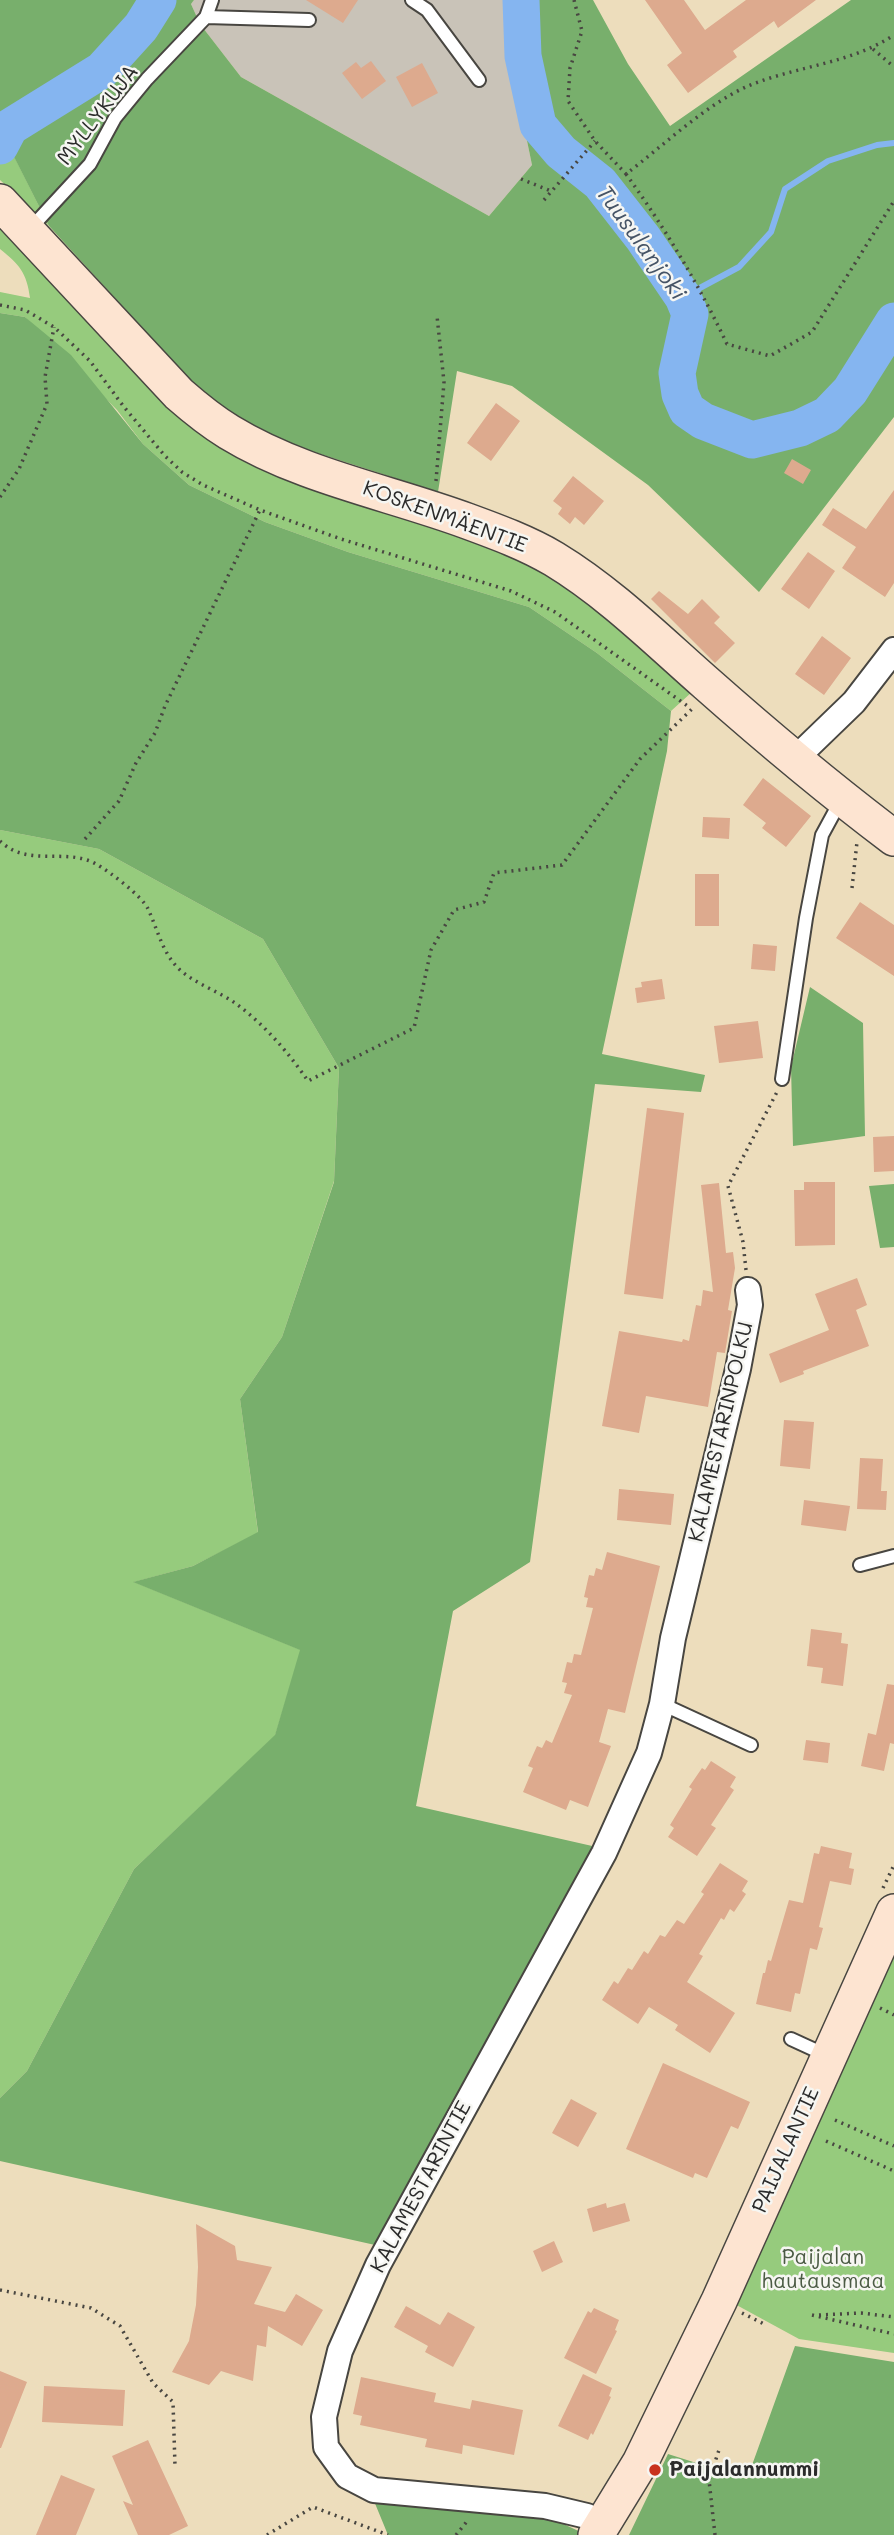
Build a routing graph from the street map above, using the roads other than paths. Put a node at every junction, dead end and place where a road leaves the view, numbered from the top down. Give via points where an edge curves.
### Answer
1 (212, 0) edge
2 (412, 0) edge
3 (203, 20) junction
4 (309, 20) dead end
5 (479, 80) dead end
6 (0, 202) edge
7 (28, 231) junction
8 (894, 650) edge
9 (795, 759) junction
10 (842, 799) junction
11 (894, 838) edge
12 (782, 1079) road end
13 (748, 1290) road end
14 (894, 1556) edge
15 (860, 1565) dead end
16 (669, 1666) joint
17 (662, 1704) junction
18 (751, 1745) dead end
19 (894, 1912) edge
20 (791, 2039) dead end
21 (828, 2056) junction
22 (599, 2531) edge

1 - 3 lane
2 - 5 lane via 427,10
3 - 4 lane
3 - 7 lane, MYLLYKUJA via 147,79 115,118 90,164
6 - 7 street, KOSKENMÄENTIE
7 - 9 street, KOSKENMÄENTIE via 179,394 230,433 335,478 509,536 554,559 611,599
8 - 9 street via 854,702
9 - 10 street, KOSKENMÄENTIE
10 - 11 street, KOSKENMÄENTIE
10 - 12 lane via 822,835
13 - 16 street, KALAMESTARINPOLKU via 750,1306 738,1369
14 - 15 lane
16 - 17 street, KALAMESTARINTIE
17 - 18 lane
17 - 22 street, KALAMESTARINTIE via 649,1753 604,1853 378,2265 340,2351 324,2417 326,2447 347,2476 374,2490 545,2506 587,2516
19 - 21 street, PAIJALANTIE
20 - 21 lane
21 - 22 street, PAIJALANTIE via 713,2314 640,2463

